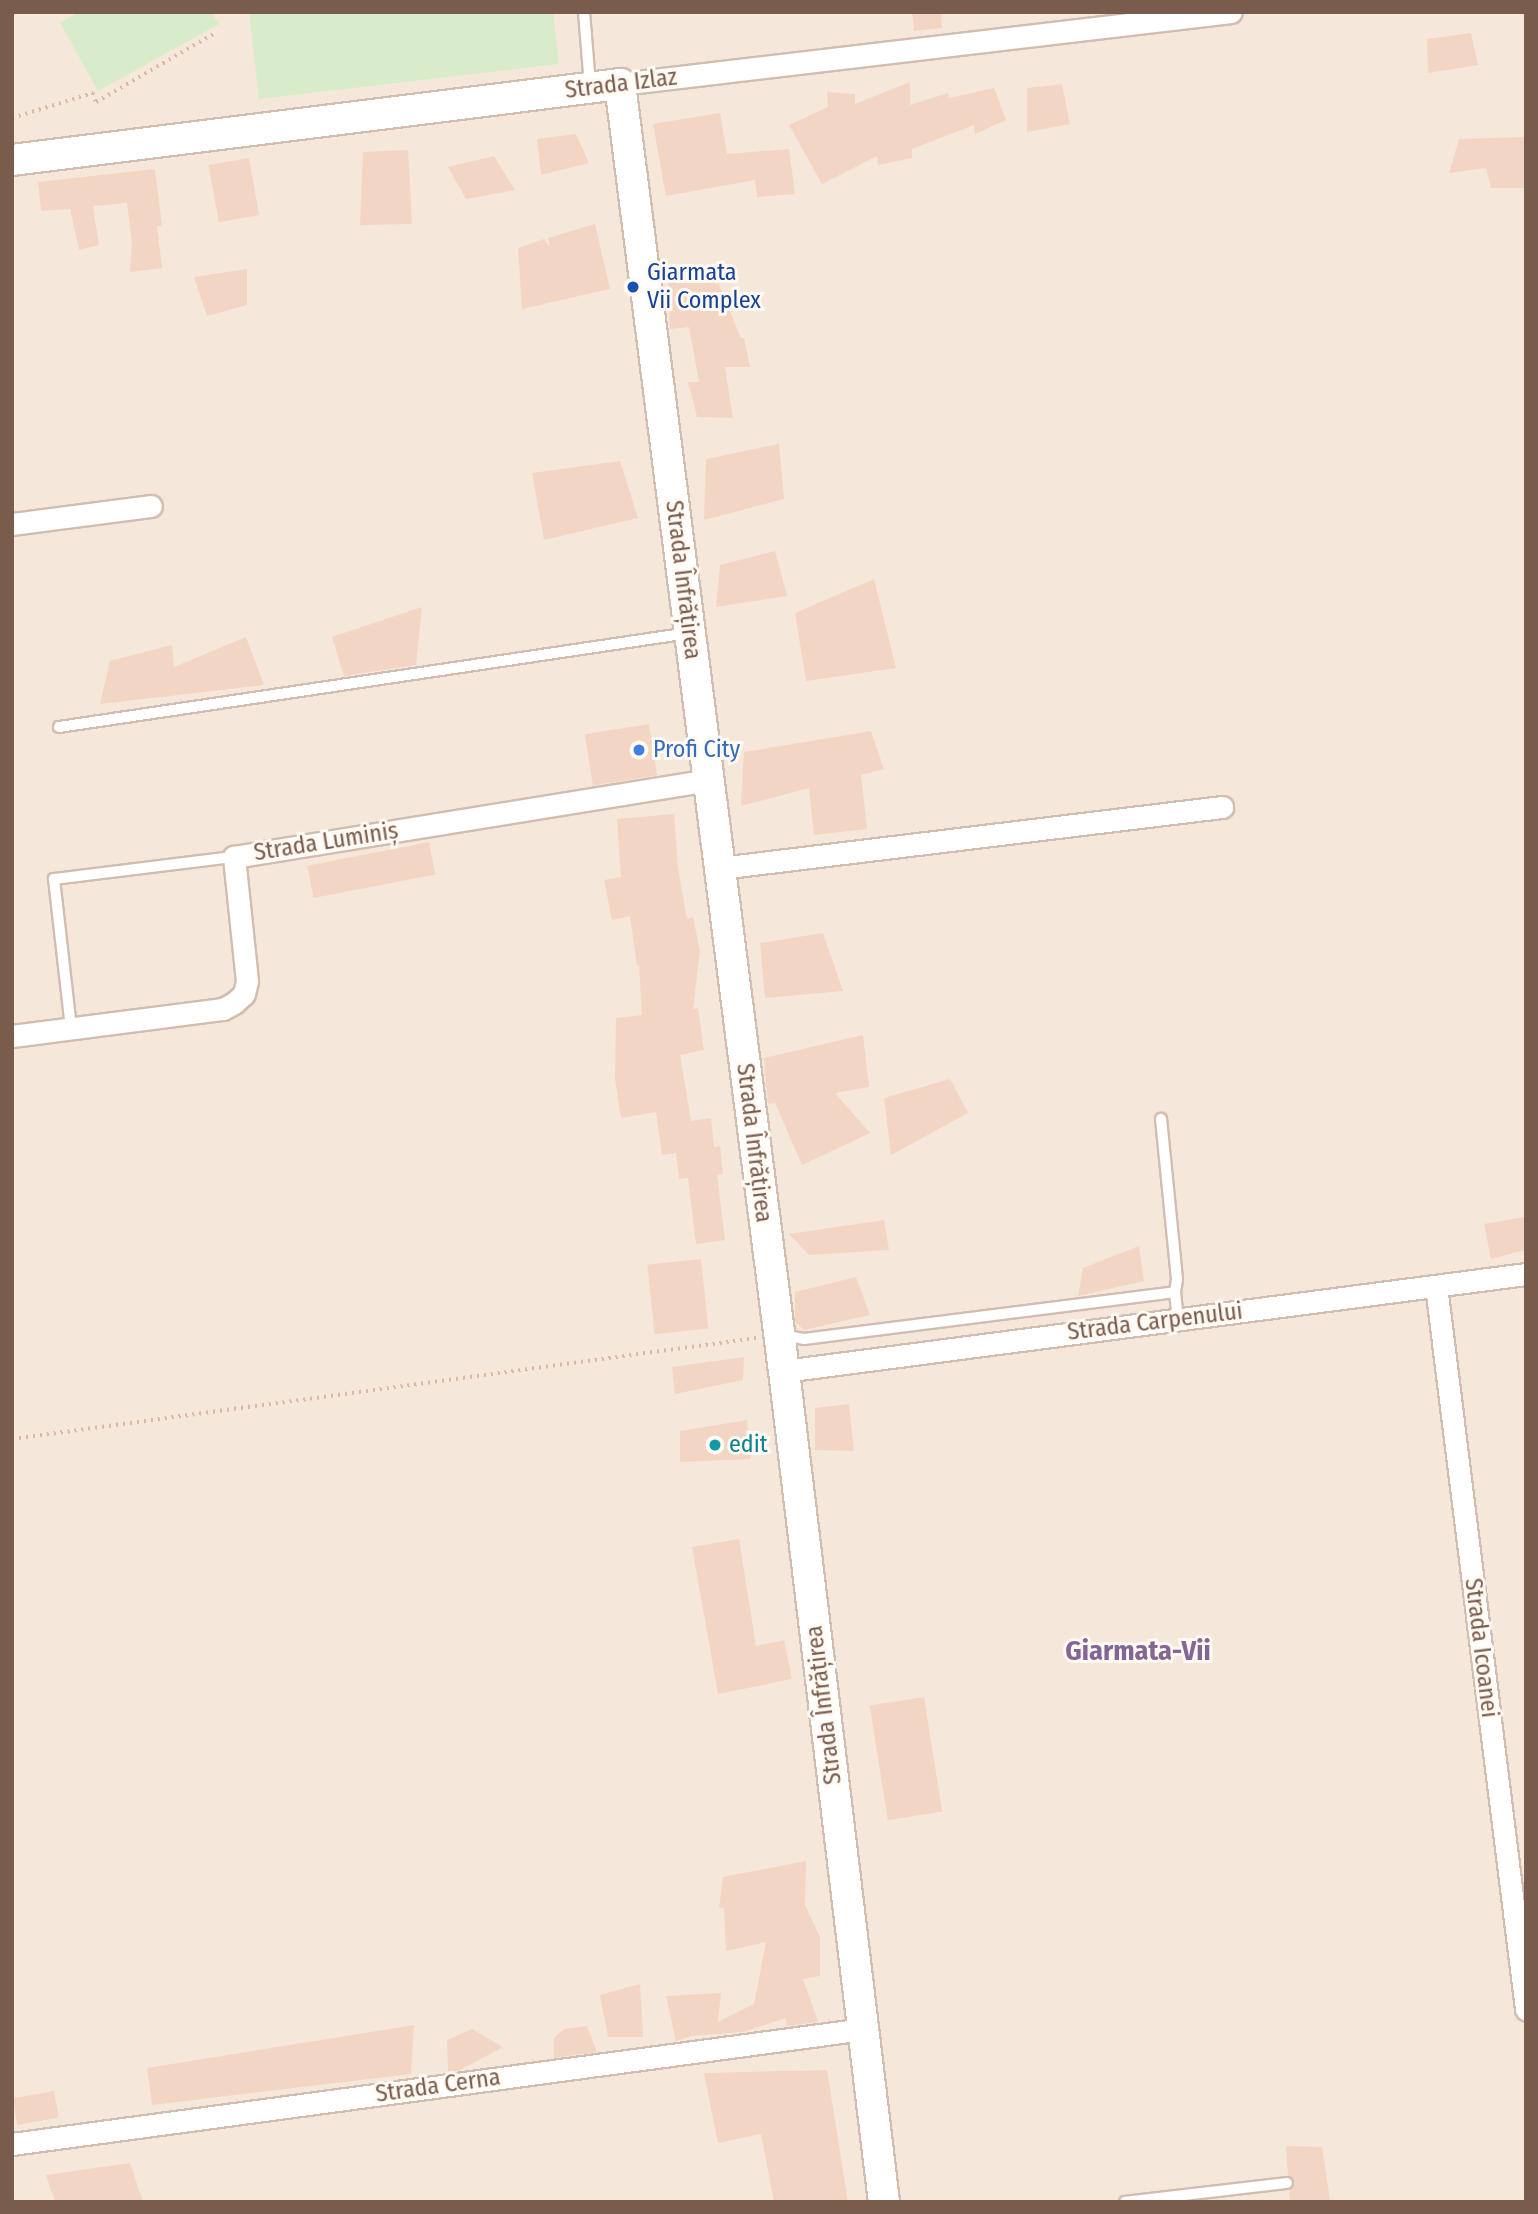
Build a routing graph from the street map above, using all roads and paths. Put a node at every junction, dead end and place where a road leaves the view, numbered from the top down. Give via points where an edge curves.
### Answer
1 (584, 12) edge
2 (1231, 12) edge
3 (215, 33) dead end
4 (620, 84) junction
5 (591, 87) junction
6 (12, 118) edge
7 (12, 160) edge
8 (152, 506) dead end
9 (12, 524) edge
10 (689, 632) junction
11 (59, 727) dead end
12 (709, 780) junction
13 (1222, 807) dead end
14 (233, 857) junction
15 (720, 869) junction
16 (71, 1028) junction
17 (12, 1036) edge
18 (1161, 1119) dead end
19 (1526, 1274) edge
20 (1436, 1286) junction
21 (1175, 1292) junction
22 (1178, 1319) junction
23 (779, 1335) junction
24 (784, 1371) junction
25 (12, 1439) edge
26 (1526, 2009) edge
27 (864, 2029) junction
28 (12, 2144) edge
29 (1287, 2183) dead end
30 (884, 2202) edge
31 (1125, 2202) edge

1 - 5 lane
2 - 4 street, Strada Izlaz
3 - 6 path via 96,102 93,93
4 - 5 street, Strada Izlaz
4 - 10 street, Strada Înfrățirea
5 - 7 street, Strada Izlaz
8 - 9 street
10 - 11 lane
10 - 12 street, Strada Înfrățirea
12 - 14 street, Strada Luminiș
12 - 15 street, Strada Înfrățirea
13 - 15 street
14 - 16 street, Strada Luminiș via 247,981 244,994 223,1009
14 - 16 lane via 54,879
15 - 23 street, Strada Înfrățirea
16 - 17 street, Strada Luminiș
18 - 21 lane
19 - 20 street, Strada Carpenului
20 - 22 street, Strada Carpenului
20 - 26 street, Strada Icoanei
21 - 22 lane
21 - 23 lane via 804,1339
22 - 24 street, Strada Carpenului
23 - 24 street, Strada Înfrățirea
23 - 25 path
24 - 27 street, Strada Înfrățirea
27 - 28 street, Strada Cerna
27 - 30 street, Strada Înfrățirea
29 - 31 lane

